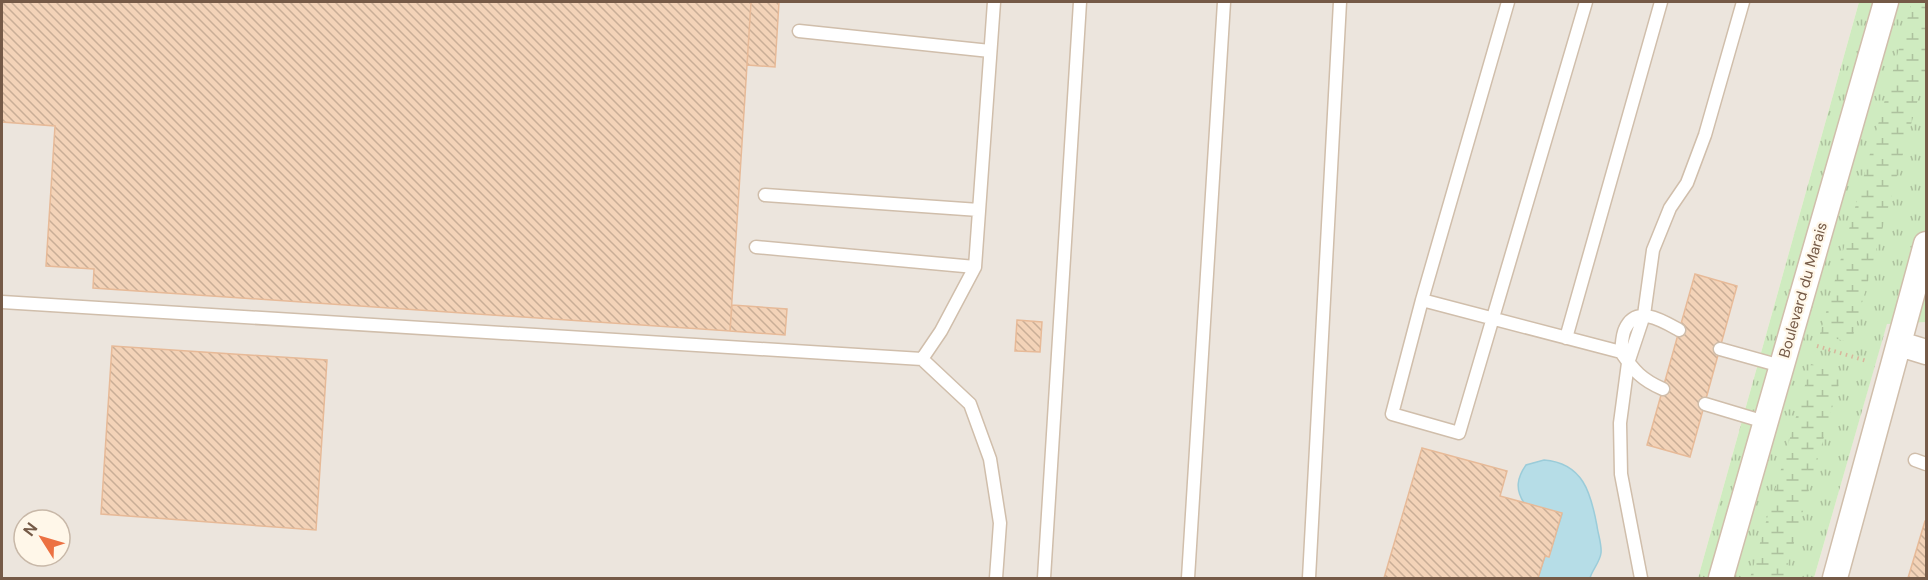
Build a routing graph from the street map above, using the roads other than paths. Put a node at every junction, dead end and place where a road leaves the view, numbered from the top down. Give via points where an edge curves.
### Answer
1 (994, 2) edge
2 (1080, 2) edge
3 (1224, 2) edge
4 (1340, 2) edge
5 (1508, 2) edge
6 (1586, 2) edge
7 (1662, 2) edge
8 (1743, 2) edge
9 (1886, 2) edge
10 (799, 31) dead end
11 (990, 51) junction
12 (765, 195) dead end
13 (979, 210) junction
14 (1926, 244) edge
15 (756, 247) dead end
16 (975, 267) junction
17 (1422, 300) junction
18 (2, 302) edge
19 (1644, 315) junction
20 (1492, 318) junction
21 (1679, 330) dead end
22 (1566, 338) junction
23 (1900, 344) junction
24 (1720, 350) dead end
25 (1926, 352) edge
26 (1625, 357) junction
27 (922, 359) junction
28 (1781, 366) junction
29 (1663, 390) dead end
30 (1704, 404) dead end
31 (1765, 422) junction
32 (996, 579) edge
33 (1044, 579) edge
34 (1188, 579) edge
35 (1309, 579) edge
36 (1641, 579) edge
37 (1721, 579) edge
38 (1835, 579) edge

1 - 11 lane
2 - 33 lane
3 - 34 lane
4 - 35 lane
5 - 17 lane
6 - 20 lane
7 - 22 lane
8 - 19 lane via 1705,135 1687,183 1670,208 1653,250
9 - 28 street, Boulevard du Marais
10 - 11 lane
11 - 13 lane
12 - 13 lane
13 - 16 lane
14 - 23 street
15 - 16 lane
16 - 27 lane
17 - 20 lane
17 - 20 lane via 1392,414 1459,433
18 - 27 lane
19 - 21 lane
19 - 26 lane
20 - 22 lane
22 - 26 lane
23 - 25 street
23 - 38 street
24 - 28 lane
26 - 29 lane via 1635,373
26 - 36 lane via 1620,423 1622,474
27 - 32 lane via 970,404 990,459 1000,523
28 - 31 street, Boulevard du Marais
30 - 31 lane
31 - 37 street, Boulevard du Marais

